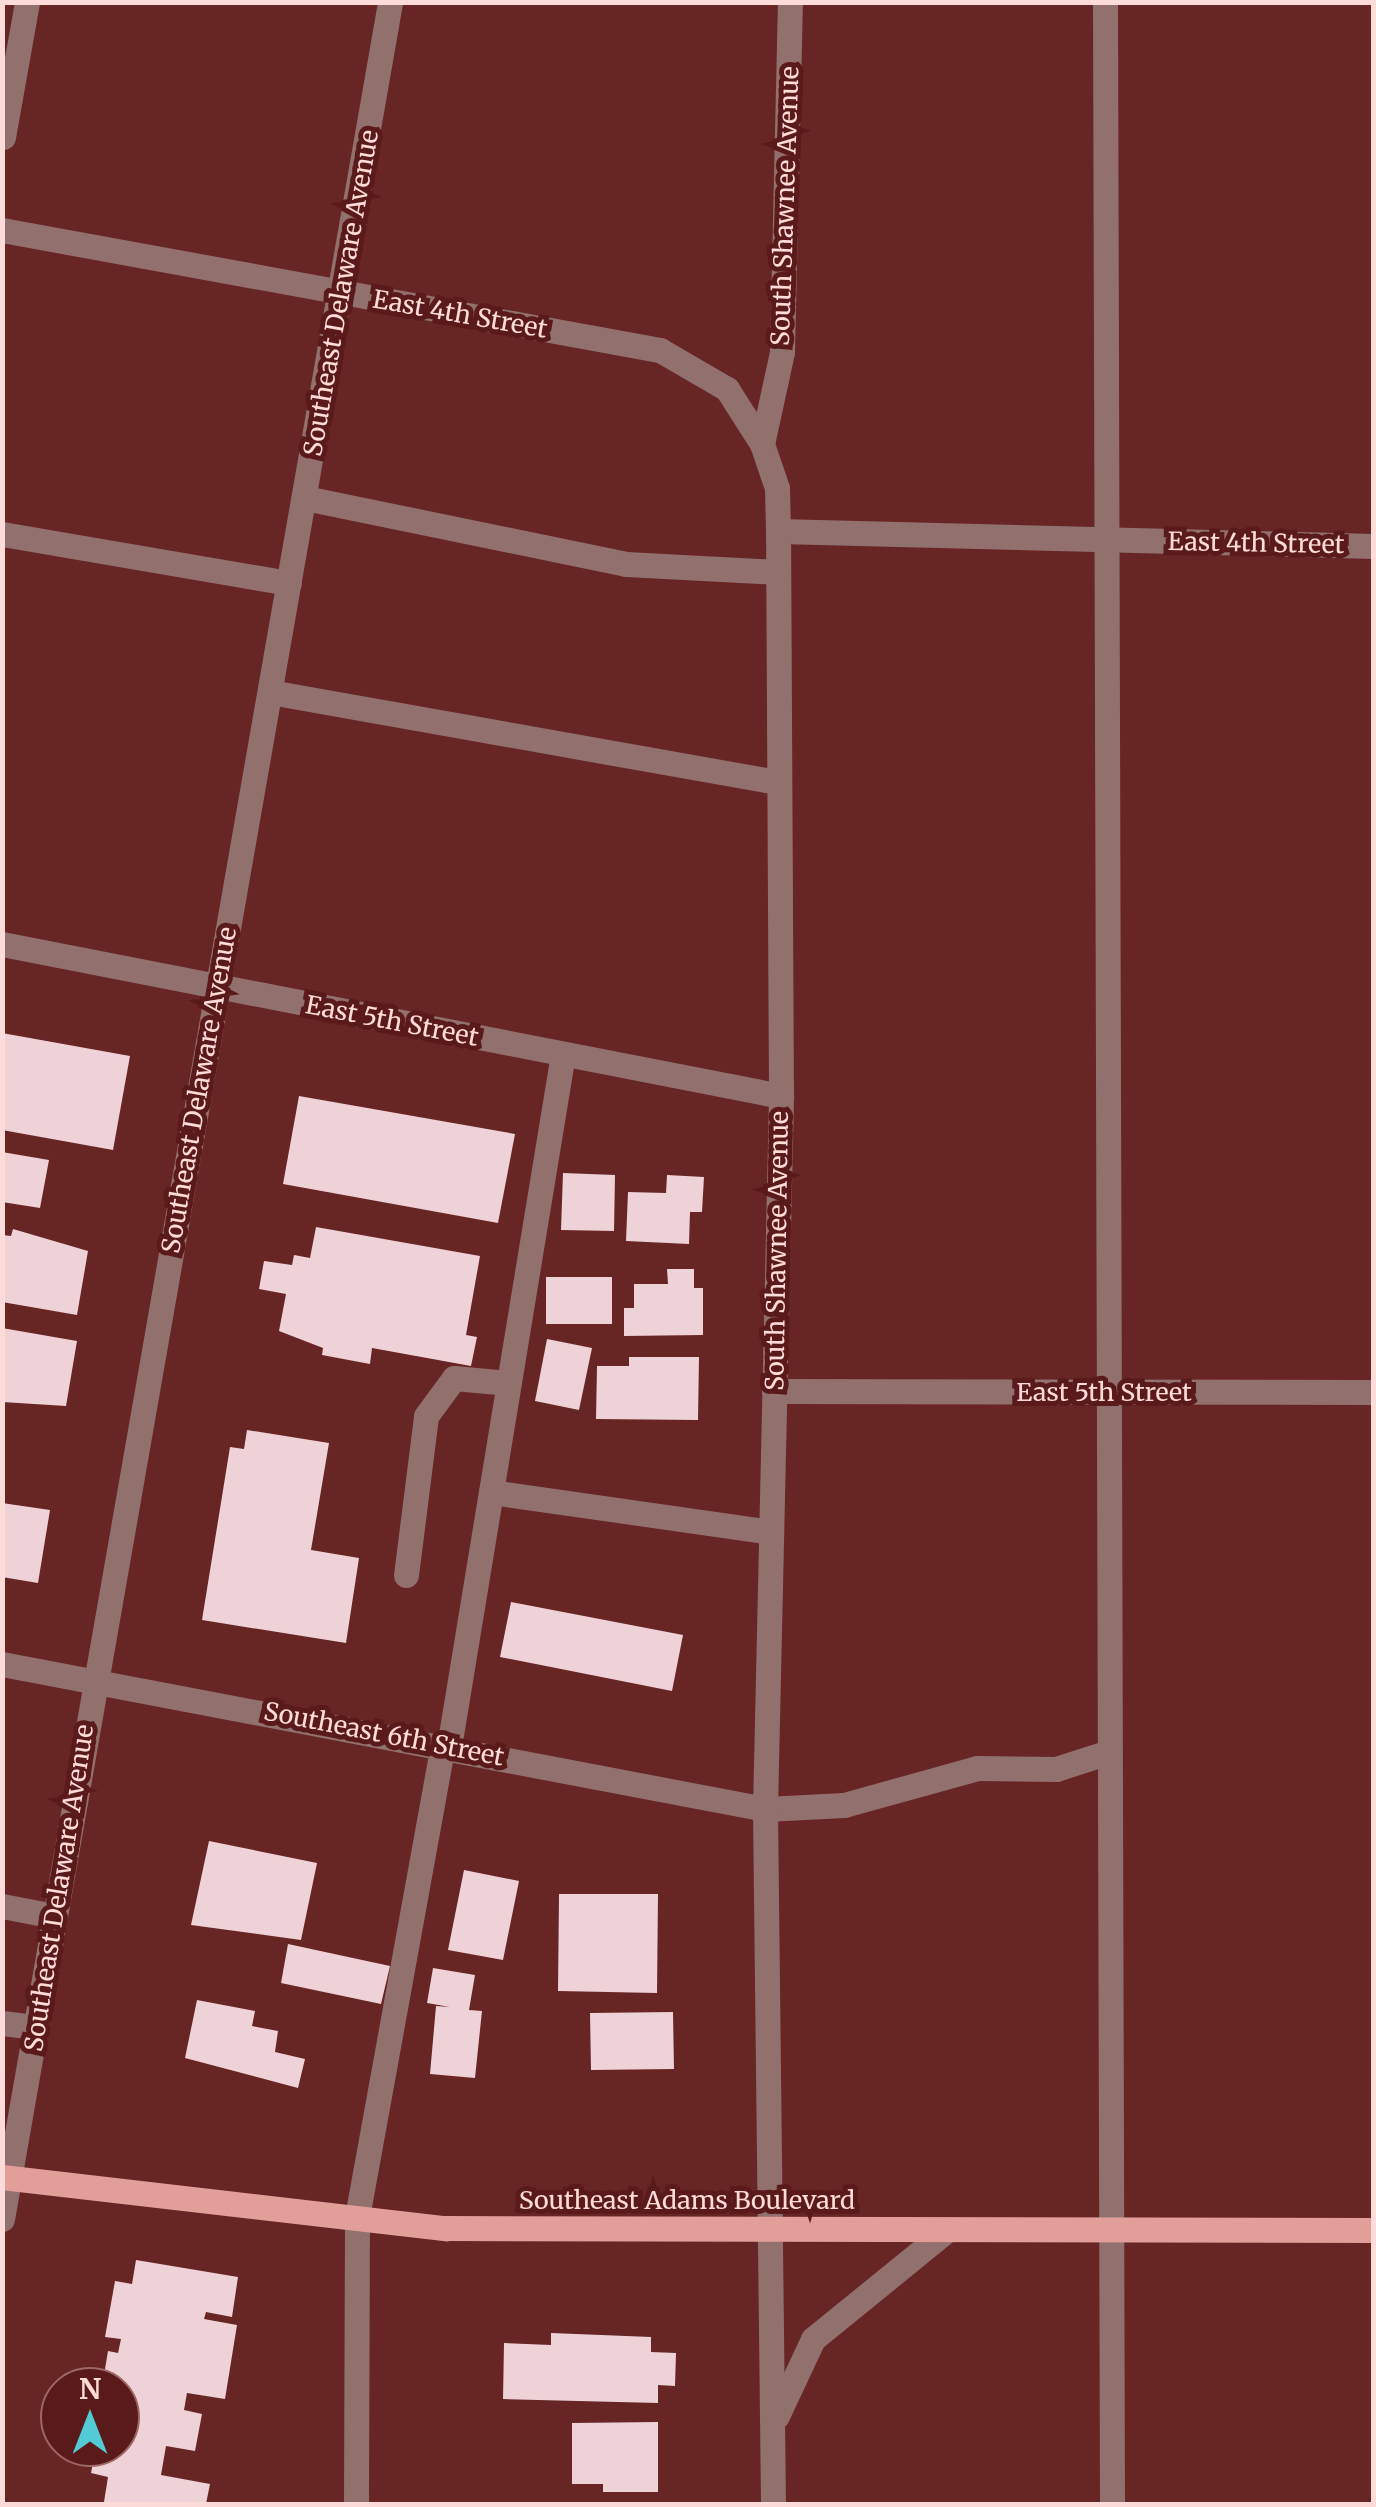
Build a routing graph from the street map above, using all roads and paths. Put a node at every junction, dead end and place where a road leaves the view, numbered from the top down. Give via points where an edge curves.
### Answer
1 (27, 2) edge
2 (390, 2) edge
3 (790, 2) edge
4 (1105, 2) edge
5 (3, 138) edge
6 (2, 230) edge
7 (342, 292) junction
8 (762, 444) junction
9 (305, 498) junction
10 (778, 531) junction
11 (2, 534) edge
12 (1109, 540) junction
13 (1374, 546) edge
14 (778, 572) junction
15 (290, 584) junction
16 (270, 692) junction
17 (777, 782) junction
18 (2, 944) edge
19 (217, 987) junction
20 (563, 1054) junction
21 (781, 1096) junction
22 (510, 1383) junction
23 (774, 1391) junction
24 (1107, 1392) junction
25 (1374, 1392) edge
26 (491, 1492) junction
27 (771, 1532) junction
28 (406, 1575) dead end
29 (2, 1664) edge
30 (94, 1677) junction
31 (446, 1746) junction
32 (1109, 1752) junction
33 (765, 1809) junction
34 (2, 1906) edge
35 (54, 1916) junction
36 (2, 2023) edge
37 (36, 2027) junction
38 (6, 2178) edge
39 (2, 2218) edge
40 (357, 2218) junction
41 (1374, 2230) edge
42 (946, 2231) junction
43 (1112, 2231) junction
44 (773, 2232) junction
45 (773, 2426) junction
46 (356, 2504) edge
47 (773, 2504) edge
48 (1112, 2504) edge

1 - 5 street
2 - 7 street, Southeast Delaware Avenue
3 - 8 street, South Shawnee Avenue via 782,352
4 - 12 street
6 - 7 street, East 4th Street
7 - 8 street, East 4th Street via 660,350 727,389
7 - 9 street, Southeast Delaware Avenue
8 - 10 street, South Shawnee Avenue via 777,488
9 - 14 street via 626,564
9 - 15 street, Southeast Delaware Avenue
10 - 12 street, East 4th Street
10 - 14 street, South Shawnee Avenue
11 - 15 street
12 - 13 street, East 4th Street
12 - 24 street
14 - 17 street, South Shawnee Avenue
15 - 16 street, Southeast Delaware Avenue
16 - 17 street
16 - 19 street, Southeast Delaware Avenue
17 - 21 street, South Shawnee Avenue
18 - 19 street, East 5th Street
19 - 20 street, East 5th Street
19 - 30 street, Southeast Delaware Avenue
20 - 21 street, East 5th Street
20 - 22 street
21 - 23 street, South Shawnee Avenue
22 - 26 street
22 - 28 street via 454,1378 426,1416
23 - 24 street, East 5th Street
23 - 27 street, South Shawnee Avenue
24 - 25 street, East 5th Street
24 - 32 street
26 - 27 street
26 - 31 street
27 - 33 street, South Shawnee Avenue
29 - 30 street, Southeast 6th Street
30 - 31 street, Southeast 6th Street
30 - 35 street, Southeast Delaware Avenue
31 - 33 street, Southeast 6th Street
31 - 40 street
32 - 33 street, Southeast 6th Street via 1056,1769 977,1768 844,1805
32 - 43 street
33 - 44 street, South Shawnee Avenue
34 - 35 street
35 - 37 street, Southeast Delaware Avenue
36 - 37 street
37 - 38 street, Southeast Delaware Avenue
38 - 39 street, Southeast Delaware Avenue
38 - 40 main road, Southeast Adams Boulevard
40 - 44 main road, Southeast Adams Boulevard via 446,2228
40 - 46 street
41 - 43 main road, Southeast Adams Boulevard
42 - 43 main road, Southeast Adams Boulevard
42 - 44 main road, Southeast Adams Boulevard
42 - 45 street via 813,2339
43 - 48 street
44 - 45 street, South Shawnee Avenue
45 - 47 street, South Shawnee Avenue

